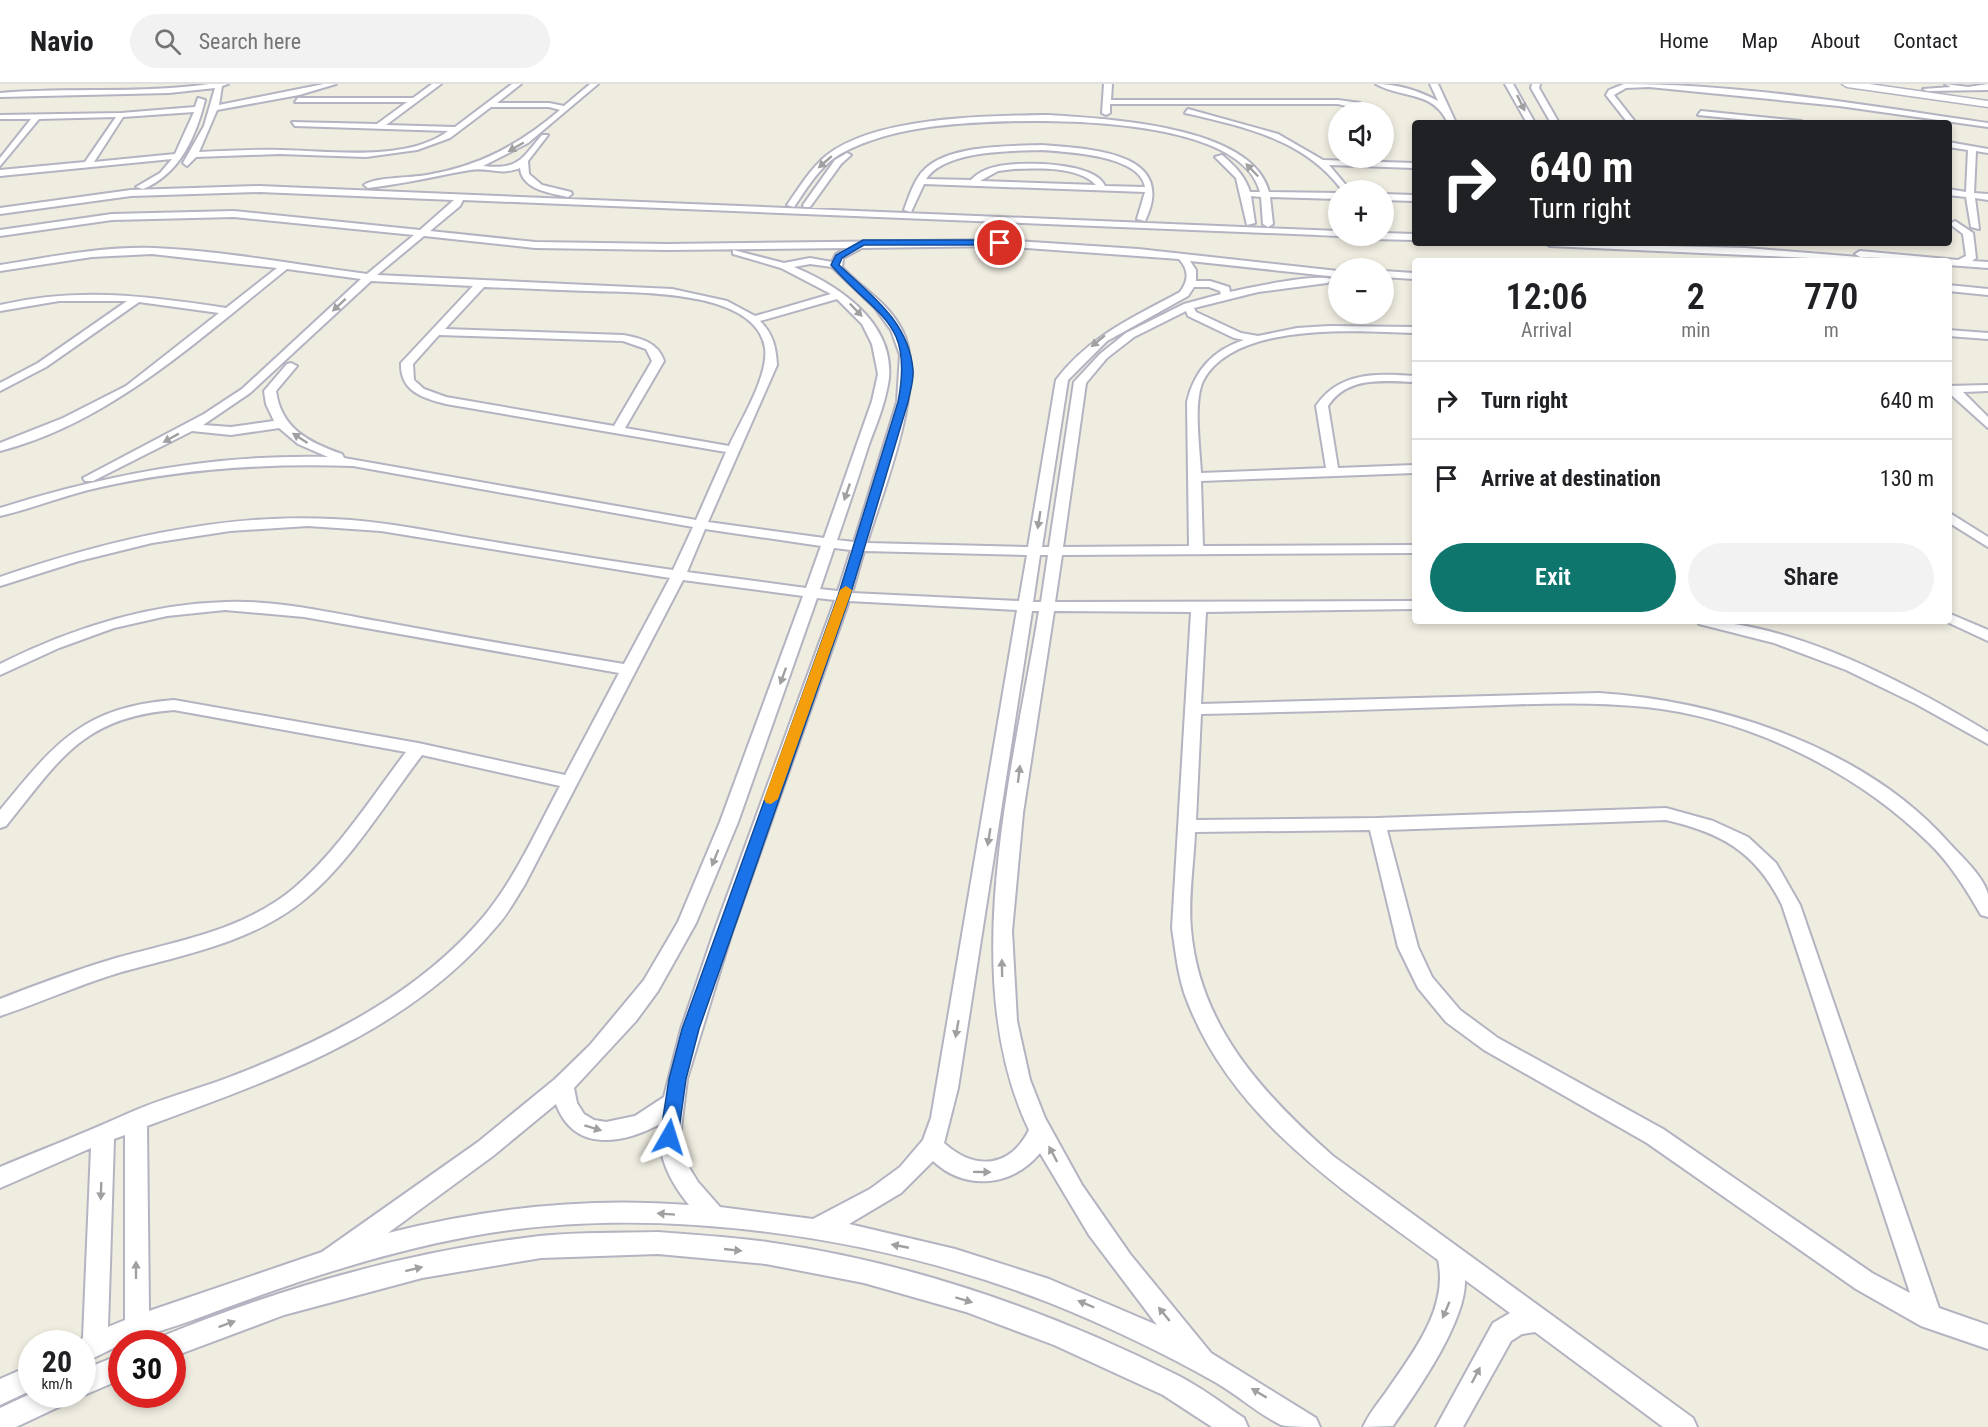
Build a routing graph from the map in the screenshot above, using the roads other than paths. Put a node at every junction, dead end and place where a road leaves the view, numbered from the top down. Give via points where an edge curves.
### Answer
1 (221, 84) edge
2 (332, 84) edge
3 (437, 84) edge
4 (517, 84) edge
5 (594, 84) edge
6 (602, 84) edge
7 (1108, 84) edge
8 (1380, 84) edge
9 (1434, 84) edge
10 (1509, 84) edge
11 (1536, 84) edge
12 (1847, 84) edge
13 (1894, 84) edge
14 (1949, 84) edge
15 (204, 85) edge
16 (1683, 87) junction
17 (1927, 88) junction
18 (1986, 88) edge
19 (1968, 89) junction
20 (0, 95) edge
21 (500, 96) junction
22 (1689, 96) dead end
23 (416, 100) junction
24 (576, 100) junction
25 (1107, 102) junction
26 (1328, 102) edge
27 (1140, 103) junction
28 (1695, 104) dead end
29 (1988, 104) edge
30 (488, 105) junction
31 (214, 108) junction
32 (297, 108) junction
33 (199, 109) junction
34 (566, 109) junction
35 (1447, 109) junction
36 (1701, 112) junction
37 (38, 115) junction
38 (121, 115) junction
39 (0, 117) edge
40 (1451, 120) edge
41 (1529, 120) edge
42 (1553, 120) edge
43 (1630, 120) edge
44 (1708, 120) edge
45 (1774, 120) edge
46 (1105, 121) junction
47 (1988, 125) edge
48 (378, 127) junction
49 (454, 129) junction
50 (290, 133) dead end
51 (285, 142) dead end
52 (1952, 145) edge
53 (1972, 148) junction
54 (1988, 151) edge
55 (279, 152) junction
56 (193, 155) junction
57 (178, 156) junction
58 (1322, 162) junction
59 (1328, 162) edge
60 (1394, 162) edge
61 (0, 163) edge
62 (475, 164) junction
63 (523, 164) junction
64 (87, 165) junction
65 (1412, 166) edge
66 (0, 173) edge
67 (1340, 180) edge
68 (921, 181) junction
69 (176, 182) junction
70 (973, 183) junction
71 (327, 186) junction
72 (133, 188) junction
73 (1101, 188) junction
74 (1150, 190) junction
75 (1246, 193) junction
76 (1952, 193) edge
77 (1265, 194) junction
78 (1970, 195) junction
79 (583, 196) junction
80 (1328, 196) edge
81 (460, 197) junction
82 (1988, 197) edge
83 (483, 198) junction
84 (1394, 198) edge
85 (1412, 198) edge
86 (0, 205) edge
87 (791, 205) junction
88 (807, 206) junction
89 (908, 210) junction
90 (0, 211) edge
91 (1142, 219) junction
92 (1250, 223) junction
93 (1268, 224) junction
94 (1952, 224) edge
95 (1328, 227) edge
96 (1976, 227) junction
97 (1394, 229) edge
98 (1988, 229) edge
99 (1412, 230) edge
100 (0, 231) edge
101 (429, 233) junction
102 (1328, 234) edge
103 (1394, 237) edge
104 (1412, 237) edge
105 (863, 243) junction
106 (708, 246) junction
107 (1578, 246) edge
108 (1630, 246) junction
109 (1762, 246) edge
110 (1182, 257) junction
111 (1638, 258) edge
112 (1834, 258) edge
113 (1922, 258) edge
114 (1952, 260) edge
115 (1962, 261) junction
116 (835, 265) junction
117 (1988, 265) edge
118 (784, 266) junction
119 (284, 267) junction
120 (0, 268) edge
121 (1952, 268) edge
122 (1328, 270) edge
123 (1328, 270) edge
124 (1988, 272) edge
125 (1394, 277) edge
126 (1394, 278) edge
127 (1412, 278) edge
128 (1412, 278) edge
129 (375, 279) junction
130 (1328, 280) edge
131 (482, 283) junction
132 (1192, 285) junction
133 (1952, 290) edge
134 (1988, 294) edge
135 (838, 295) junction
136 (1226, 295) junction
137 (138, 298) junction
138 (1188, 306) junction
139 (0, 308) edge
140 (226, 311) junction
141 (1164, 316) junction
142 (754, 319) junction
143 (1412, 330) edge
144 (434, 332) junction
145 (1952, 333) edge
146 (1988, 336) edge
147 (1259, 339) junction
148 (1233, 350) junction
149 (1412, 379) edge
150 (0, 388) edge
151 (1988, 388) edge
152 (1952, 389) edge
153 (1952, 390) edge
154 (281, 424) junction
155 (1988, 424) edge
156 (191, 427) junction
157 (618, 430) junction
158 (0, 447) edge
159 (734, 450) junction
160 (353, 462) junction
161 (1412, 469) edge
162 (1333, 473) junction
163 (1195, 477) junction
164 (39, 499) junction
165 (0, 512) edge
166 (1952, 519) edge
167 (702, 525) junction
168 (1988, 543) edge
169 (830, 544) junction
170 (859, 547) junction
171 (1412, 549) edge
172 (1196, 550) junction
173 (1034, 551) junction
174 (1056, 551) junction
175 (678, 576) junction
176 (0, 582) edge
177 (813, 593) junction
178 (844, 596) junction
179 (1412, 605) edge
180 (1024, 607) junction
181 (1048, 607) junction
182 (1199, 607) junction
183 (1952, 619) edge
184 (1716, 624) edge
185 (1988, 636) edge
186 (0, 670) edge
187 (629, 670) junction
188 (1193, 708) junction
189 (1988, 739) edge
190 (418, 749) junction
191 (570, 782) junction
192 (0, 822) edge
193 (1377, 824) junction
194 (1187, 826) junction
195 (1988, 910) edge
196 (0, 1008) edge
197 (563, 1084) junction
198 (673, 1102) junction
199 (136, 1120) junction
200 (1040, 1129) junction
201 (103, 1133) junction
202 (932, 1146) junction
203 (0, 1178) edge
204 (714, 1217) junction
205 (814, 1230) junction
206 (1448, 1253) junction
207 (325, 1263) junction
208 (1930, 1317) junction
209 (1539, 1319) junction
210 (137, 1328) junction
211 (90, 1330) edge
212 (1988, 1338) edge
213 (186, 1340) edge
214 (96, 1345) edge
215 (1201, 1359) junction
216 (18, 1384) edge
217 (0, 1392) edge
218 (28, 1408) edge
219 (0, 1421) edge
220 (1235, 1427) edge
221 (1307, 1427) edge
222 (1376, 1427) edge
223 (1449, 1427) edge
224 (1684, 1427) edge

1 - 15 street
1 - 31 street
2 - 32 street
3 - 23 street
4 - 21 street
5 - 24 street
6 - 63 street via 528,154
7 - 25 street
8 - 35 street via 1423,96
9 - 35 street
10 -> 41 street
11 - 42 street
12 - 29 street
13 - 17 street
14 - 19 street
15 - 20 street
15 - 33 street
16 - 22 street
16 - 43 street via 1636,85 1612,92 1610,95
16 - 47 street
17 - 18 street
17 - 19 street
18 - 19 street
21 - 24 street via 511,100
21 - 30 street
23 - 32 street
23 - 48 street
24 - 34 street
25 - 27 street
25 - 46 street
26 - 27 street
27 - 58 street via 1260,130
28 - 36 street
30 - 34 street via 549,105
30 - 49 street
31 - 32 street
31 - 56 street
32 - 48 street
32 - 50 street
33 - 38 street
33 - 57 street
34 -> 62 street via 513,150
35 - 40 street
36 - 44 street
36 - 45 street
37 - 38 street
37 - 39 street
37 - 61 street
38 - 64 street
77 -> 46 street via 1252,167 1218,147 1167,131
46 -> 87 street via 1004,117 942,121 885,132 860,140 824,160
48 - 49 street
49 - 55 street via 431,144 393,152
51 - 55 street
52 - 53 street
53 - 54 street
53 - 78 street
55 - 56 street
56 - 69 street
57 - 64 street
57 - 72 street via 159,180
58 - 59 street
58 - 67 street
60 - 65 street
62 - 63 street via 476,168 493,172
62 - 71 street via 413,179
63 - 79 street via 525,174 539,187
64 - 66 street
68 - 70 street
68 - 74 street via 929,169 947,160 991,150 1033,147 1088,152 1118,160 1140,171
68 - 89 street
69 - 71 street
69 - 72 street
70 - 73 street
70 - 73 street via 976,177 992,170 1038,167 1083,172 1099,182
71 - 79 street
72 - 86 street
73 - 74 street
74 - 91 street
75 - 77 street
75 - 88 street via 1243,180 1233,167 1194,145 1167,136 1083,123 1003,120 917,129 870,143 838,162
75 - 92 street
76 - 78 street
77 - 80 street
77 - 93 street
78 - 82 street
78 - 96 street
79 - 87 street
81 - 83 street
81 - 90 street via 184,190 94,197
81 - 101 street
83 - 101 street
83 - 102 street
84 - 85 street
87 - 88 street
88 - 89 street
89 - 91 street
91 - 92 street
92 - 93 street
93 - 95 street
94 - 96 street
94 - 115 street via 1968,233 1971,258
96 - 98 street
97 - 99 street
100 - 101 street via 112,217 196,213
101 - 106 street via 535,245
101 - 122 street via 601,243 1001,239 1140,248
101 - 129 street
103 - 104 street
105 - 106 street
105 - 110 street via 1000,243
105 - 116 street via 839,256
106 - 118 street
107 - 108 street via 1615,250
108 - 111 street
108 - 112 street
109 - 113 street
110 - 123 street
110 - 132 street via 1194,275
114 - 115 street
115 - 117 street
116 - 118 street via 810,261
116 - 170 street via 889,316 904,342 909,371
118 - 135 street
119 - 120 street via 152,251 82,255
119 - 129 street
119 - 140 street
121 - 124 street
125 - 127 street
126 - 128 street
129 - 131 street
129 - 154 street via 276,381 270,391 270,408
129 -> 156 street via 259,381
130 - 136 street
131 - 142 street via 672,291 724,303
131 - 144 street
132 - 136 street via 1216,285 1225,289
132 -> 173 street via 1184,294 1102,337 1079,357 1062,380
133 - 134 street
135 - 142 street
135 -> 169 street via 867,321 880,345 884,372
136 - 138 street
137 - 139 street via 104,294 65,296
137 - 140 street
137 - 150 street via 42,365
138 - 141 street
138 - 147 street via 1192,314 1233,333
140 - 158 street via 116,396 67,421
141 - 148 street via 1181,318 1223,338
141 - 174 street via 1119,341 1080,382
142 - 159 street via 771,342 771,365
143 - 147 street via 1330,328
144 - 157 street via 407,363 409,383 419,392 455,402
144 - 157 street via 623,338 648,346 658,361
145 - 146 street
147 - 148 street
148 - 163 street via 1212,363 1198,380 1193,402
149 - 162 street via 1364,380 1341,387 1325,398 1322,406
151 - 152 street
153 - 155 street
154 - 156 street via 231,431
160 -> 154 street via 298,439
156 -> 164 street
157 - 159 street
159 - 167 street
160 - 164 street via 266,460 204,464
160 - 167 street
161 - 162 street
162 - 163 street
163 - 172 street
164 - 165 street
166 - 168 street
167 - 169 street
167 - 175 street
169 - 170 street
169 - 177 street
170 - 173 street
170 - 178 street
171 - 172 street
172 - 174 street
173 - 174 street
173 - 180 street
174 - 181 street
175 - 176 street via 388,529 312,522 233,526 159,538
175 - 177 street
175 - 187 street
177 - 178 street
177 -> 197 street via 687,925 657,978 628,1017
178 - 180 street
178 - 198 street via 723,932 691,1029
179 - 182 street
180 - 181 street
180 -> 202 street via 949,1077
181 - 182 street
200 -> 181 street via 1020,1080 1009,1034 1001,923 1020,762
182 - 188 street
183 - 185 street
184 - 189 street via 1778,640 1838,662 1898,688
186 - 187 street via 103,627 166,612 226,606 292,611
187 - 191 street
188 - 194 street
188 - 195 street via 1599,698 1689,709 1783,739 1871,788 1919,824 1950,855 1977,888
190 - 191 street
190 - 192 street via 174,705 138,708 100,721 68,741
190 - 196 street via 326,869 263,919 223,937 117,966
191 - 199 street via 518,881 489,924 447,967 395,1007 333,1044
193 - 194 street
193 - 208 street via 1408,947 1425,982 1453,1016 1491,1044 1655,1136 1864,1281
193 - 208 street via 1666,814 1719,829 1765,860 1780,879 1791,904
194 - 206 street via 1181,928 1188,974 1206,1022 1235,1071 1275,1118 1325,1163
197 -> 198 street via 564,1100 571,1114 583,1125 601,1131 640,1126 659,1116
197 - 207 street via 460,1168
198 - 204 street via 669,1137 675,1164
199 - 201 street
210 -> 199 street
202 -> 200 street via 957,1168 993,1172 1025,1157
215 -> 200 street via 1106,1238 1068,1183
201 - 203 street
201 -> 211 street
202 - 205 street via 910,1171 865,1205
204 - 205 street
204 -> 207 street via 629,1212 486,1223 407,1239
215 -> 205 street via 1084,1303 995,1272 910,1248
206 - 209 street
206 -> 222 street via 1453,1286 1445,1315 1389,1413
207 - 210 street
208 - 212 street
223 -> 209 street via 1502,1332 1518,1322
209 - 224 street
210 - 214 street
213 -> 220 street via 284,1304 422,1267 541,1247 658,1243 766,1253 853,1269 966,1300 1059,1334 1172,1386
221 -> 215 street via 1266,1397
216 - 217 street
218 - 219 street

